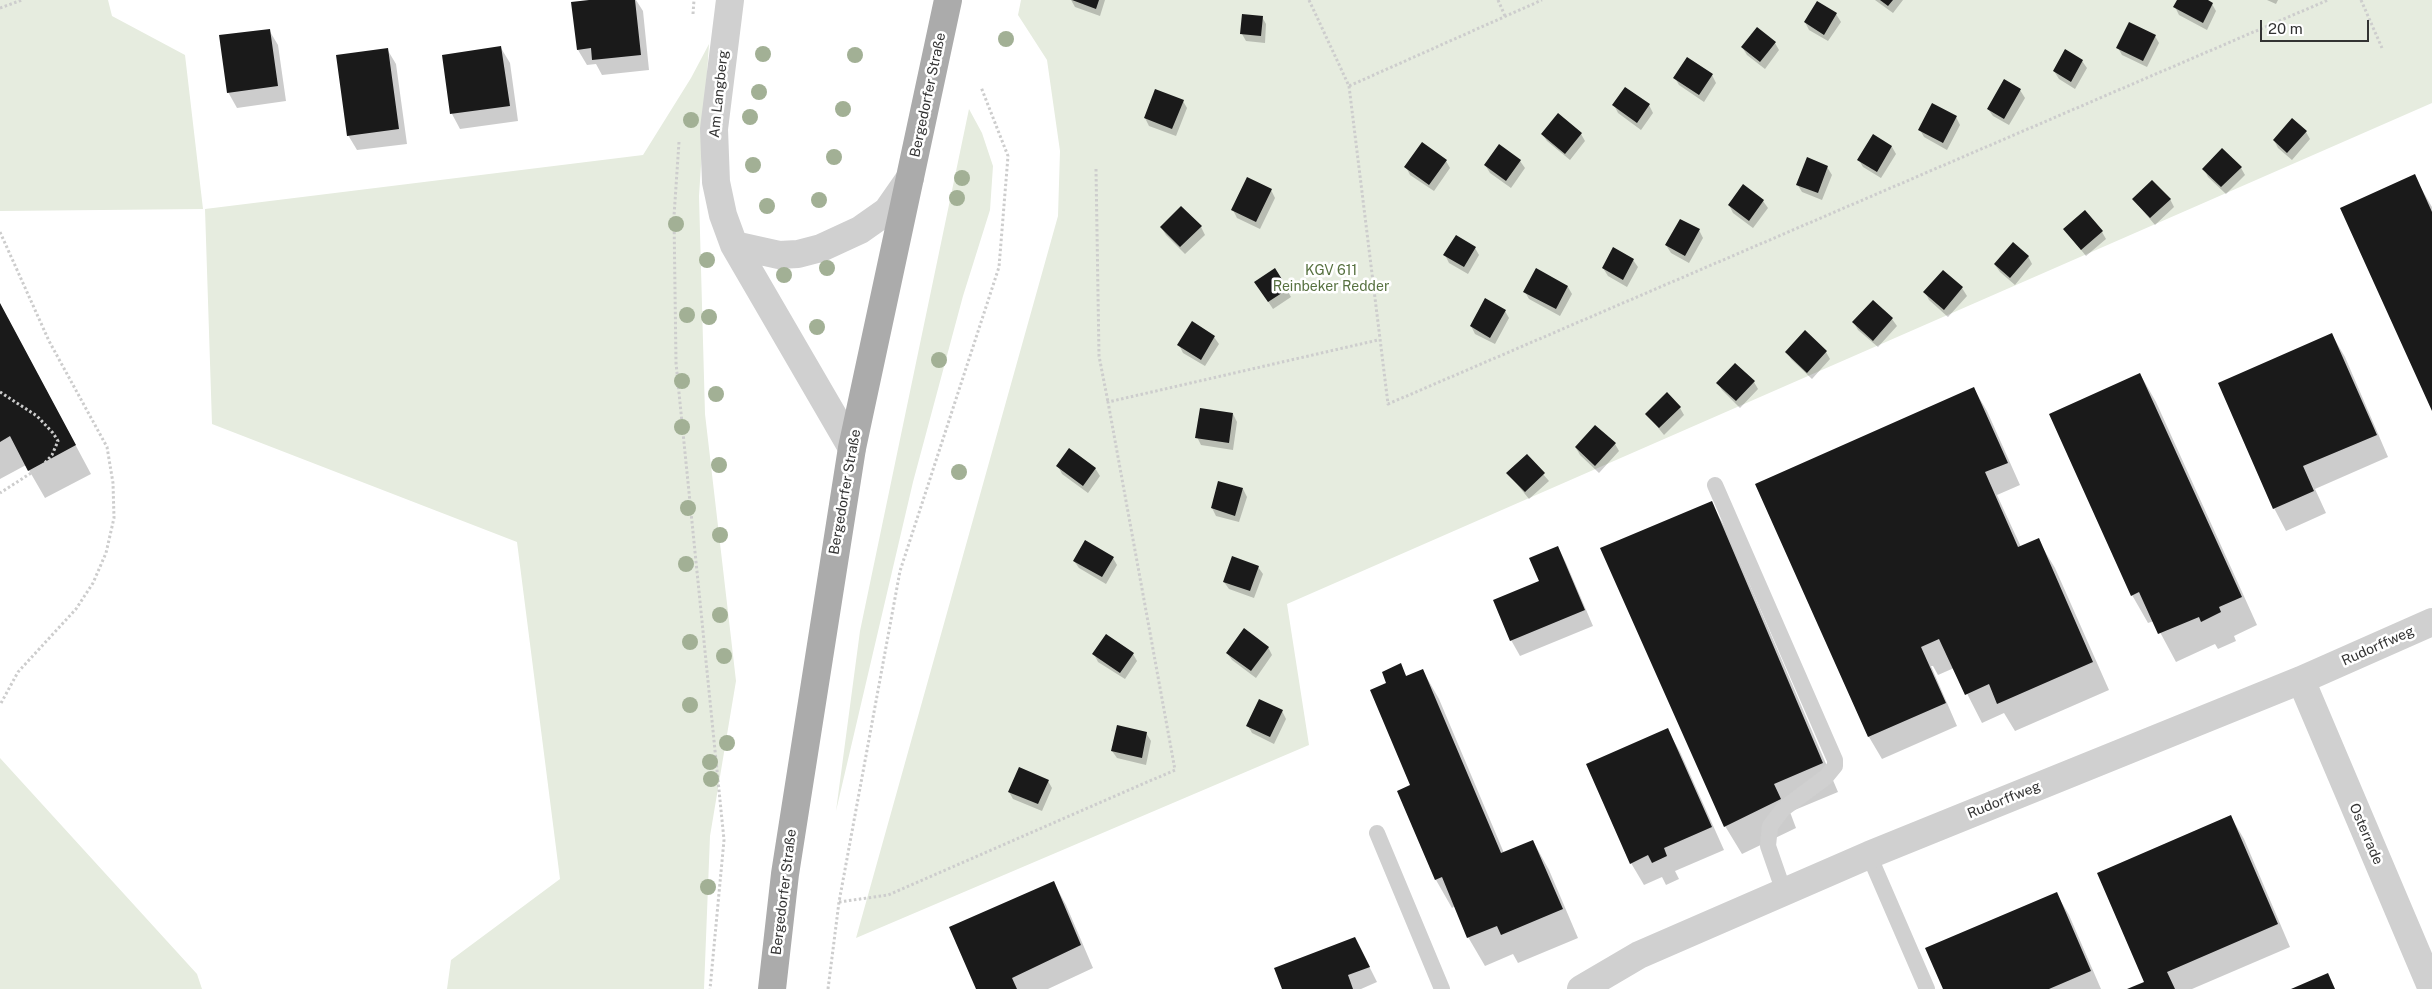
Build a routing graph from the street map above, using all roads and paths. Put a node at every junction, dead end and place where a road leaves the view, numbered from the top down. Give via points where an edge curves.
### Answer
1 (22, 0) edge
2 (694, 0) edge
3 (730, 0) edge
4 (948, 0) edge
5 (1309, 0) edge
6 (1498, 0) edge
7 (1542, 0) edge
8 (2328, 0) edge
9 (2361, 0) edge
10 (0, 8) edge
11 (1505, 16) junction
12 (692, 19) dead end
13 (2382, 48) dead end
14 (1349, 86) junction
15 (981, 87) dead end
16 (680, 140) dead end
17 (1096, 169) dead end
18 (910, 178) junction
19 (0, 232) edge
20 (734, 245) junction
21 (1378, 340) junction
22 (0, 392) edge
23 (1108, 402) junction
24 (852, 448) junction
25 (1715, 485) dead end
26 (0, 493) edge
27 (2432, 622) edge
28 (2301, 680) junction
29 (0, 705) edge
30 (1377, 833) dead end
31 (1869, 855) junction
32 (1784, 892) junction
33 (839, 902) junction
34 (710, 989) edge
35 (772, 989) edge
36 (828, 989) edge
37 (1442, 989) edge
38 (1581, 989) edge
39 (1927, 989) edge
40 (2432, 989) edge

1 - 10 path
2 - 12 path
3 - 20 street, Am Langberg via 714,129 716,182
4 - 18 main road, Bergedorfer Straße
5 - 14 path
6 - 11 path
7 - 11 path
8 - 21 path via 1388,404
9 - 13 path
11 - 14 path
14 - 21 path
15 - 33 path via 1008,156 999,267 900,571
16 - 34 path via 674,216 676,362 724,840
17 - 23 path via 1099,356
18 - 20 street via 887,211 860,230 821,248 779,255
18 - 24 main road, Bergedorfer Straße
19 - 29 path via 49,341 107,447 114,518 106,553 93,583 76,609 18,672
20 - 24 street, Am Langberg
21 - 23 path
22 - 26 path via 36,416 58,441 52,456 42,466
23 - 33 path via 1175,770 888,895
24 - 35 main road, Bergedorfer Straße via 785,874
25 - 32 lane via 1835,760 1835,766 1826,777 1783,809 1770,826 1768,846
27 - 28 street, Rudorffweg
28 - 31 street, Rudorffweg
28 - 40 street, Osterrade
30 - 37 lane
31 - 32 street, Rudorffweg
31 - 39 lane
32 - 38 street, Rudorffweg via 1639,955
33 - 36 path

